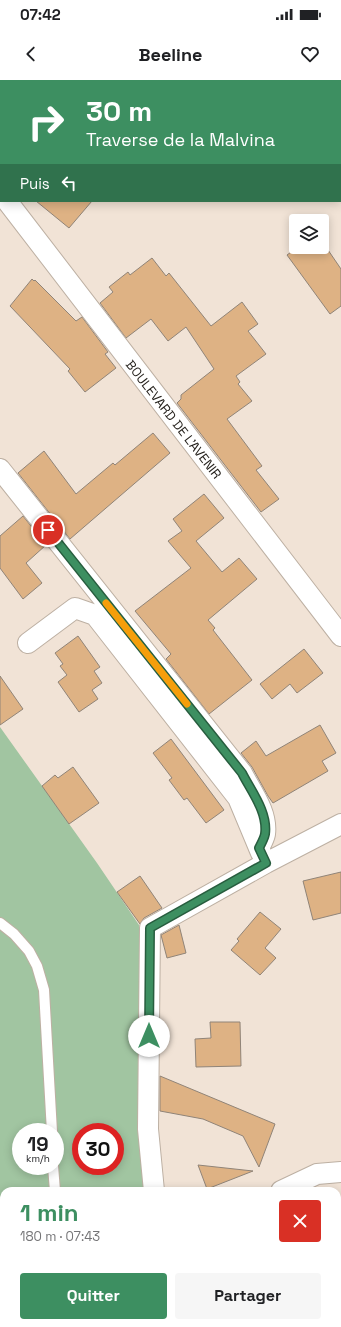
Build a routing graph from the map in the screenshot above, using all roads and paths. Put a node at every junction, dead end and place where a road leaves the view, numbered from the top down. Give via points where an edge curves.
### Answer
1 (8, 202) edge
2 (0, 469) edge
3 (341, 636) edge
4 (28, 643) dead end
5 (341, 824) edge
6 (262, 856) junction
7 (0, 923) edge
8 (51, 1123) edge
9 (341, 1172) edge
10 (54, 1175) edge
11 (55, 1187) edge
12 (154, 1187) edge
13 (289, 1187) edge

1 - 3 street, BOULEVARD DE L'AVENIR
2 - 6 street via 242,773 262,810 265,835
4 - 6 street via 75,608 94,615 238,798
5 - 6 street
6 - 12 street via 150,928 148,1128
7 - 8 lane via 14,934 38,966 44,990
9 - 13 street via 317,1174
10 - 11 lane

